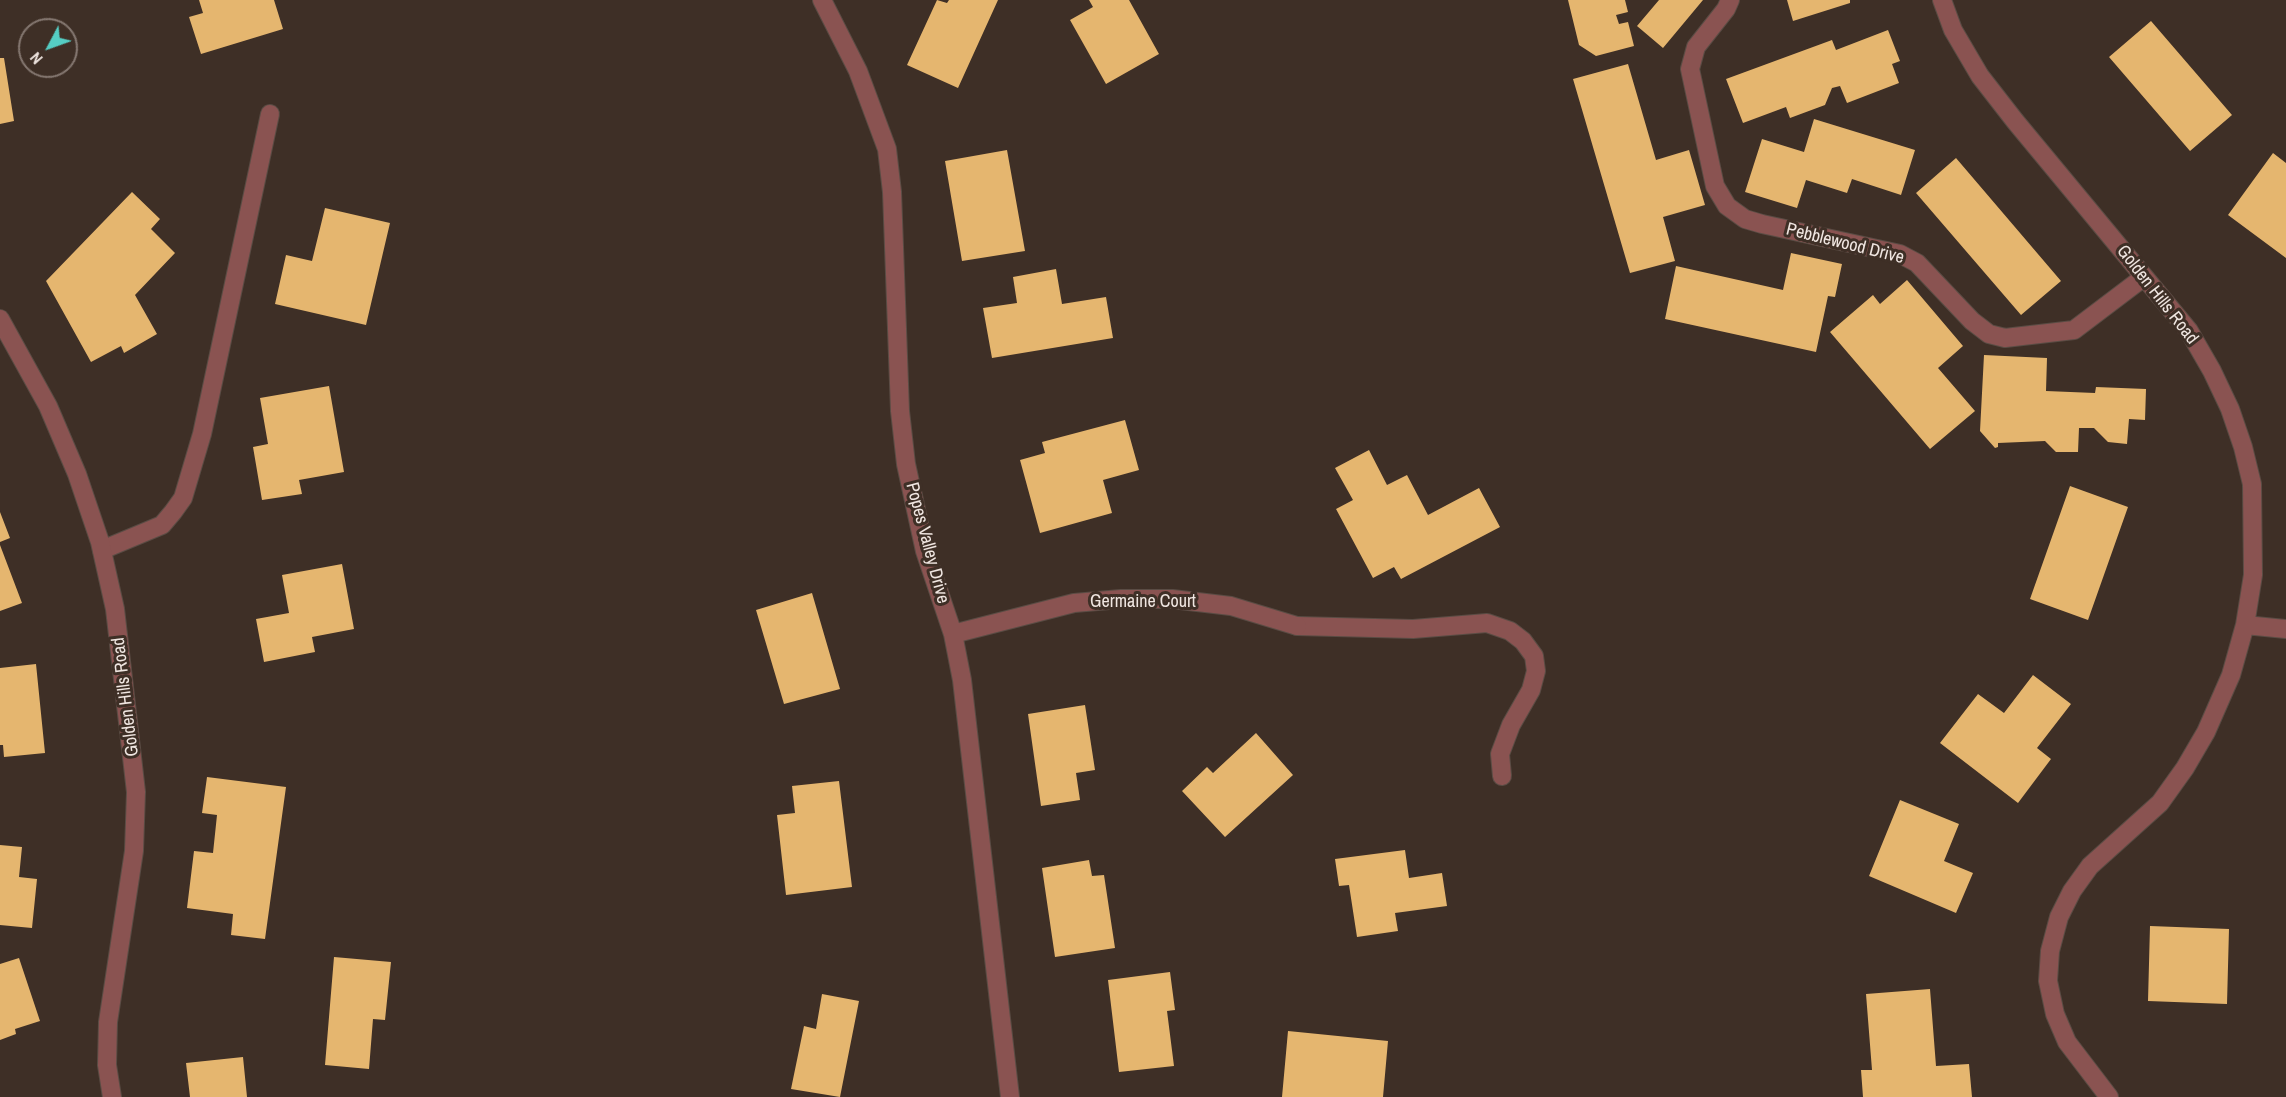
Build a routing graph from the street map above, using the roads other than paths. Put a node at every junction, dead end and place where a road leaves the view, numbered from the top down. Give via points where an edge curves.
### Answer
1 (823, 0) edge
2 (1730, 0) edge
3 (1942, 0) edge
4 (270, 114) dead end
5 (2144, 277) junction
6 (0, 319) edge
7 (102, 550) junction
8 (2245, 625) junction
9 (2286, 629) edge
10 (953, 634) junction
11 (1502, 776) dead end
12 (112, 1097) edge
13 (1010, 1097) edge
14 (2109, 1097) edge

1 - 10 street, Popes Valley Drive via 858,71 887,149 906,464 925,551
2 - 5 street, Pebblewood Drive via 1696,47 1690,69 1715,186 1727,206 1745,219 1900,254 1917,263 1972,321 1989,334 2005,338 2074,330
3 - 5 street, Golden Hills Road via 1953,30 1980,76
4 - 7 street via 202,434 183,498 162,525
5 - 8 street, Golden Hills Road via 2189,331 2221,390 2243,447 2252,484 2254,526 2253,576
6 - 7 street, Golden Hills Road via 48,406 77,474
7 - 12 street, Golden Hills Road via 115,609 136,792 134,851 108,1022 107,1065
8 - 9 street
8 - 14 street, Golden Hills Road via 2231,675 2185,768 2160,803 2090,866 2059,917 2050,951 2048,981 2055,1014 2067,1042
10 - 11 street, Germaine Court via 1074,603 1121,598 1231,606 1297,626 1413,629 1486,623 1510,631 1523,641 1534,656 1536,671 1500,754
10 - 13 street, Popes Valley Drive via 962,680

